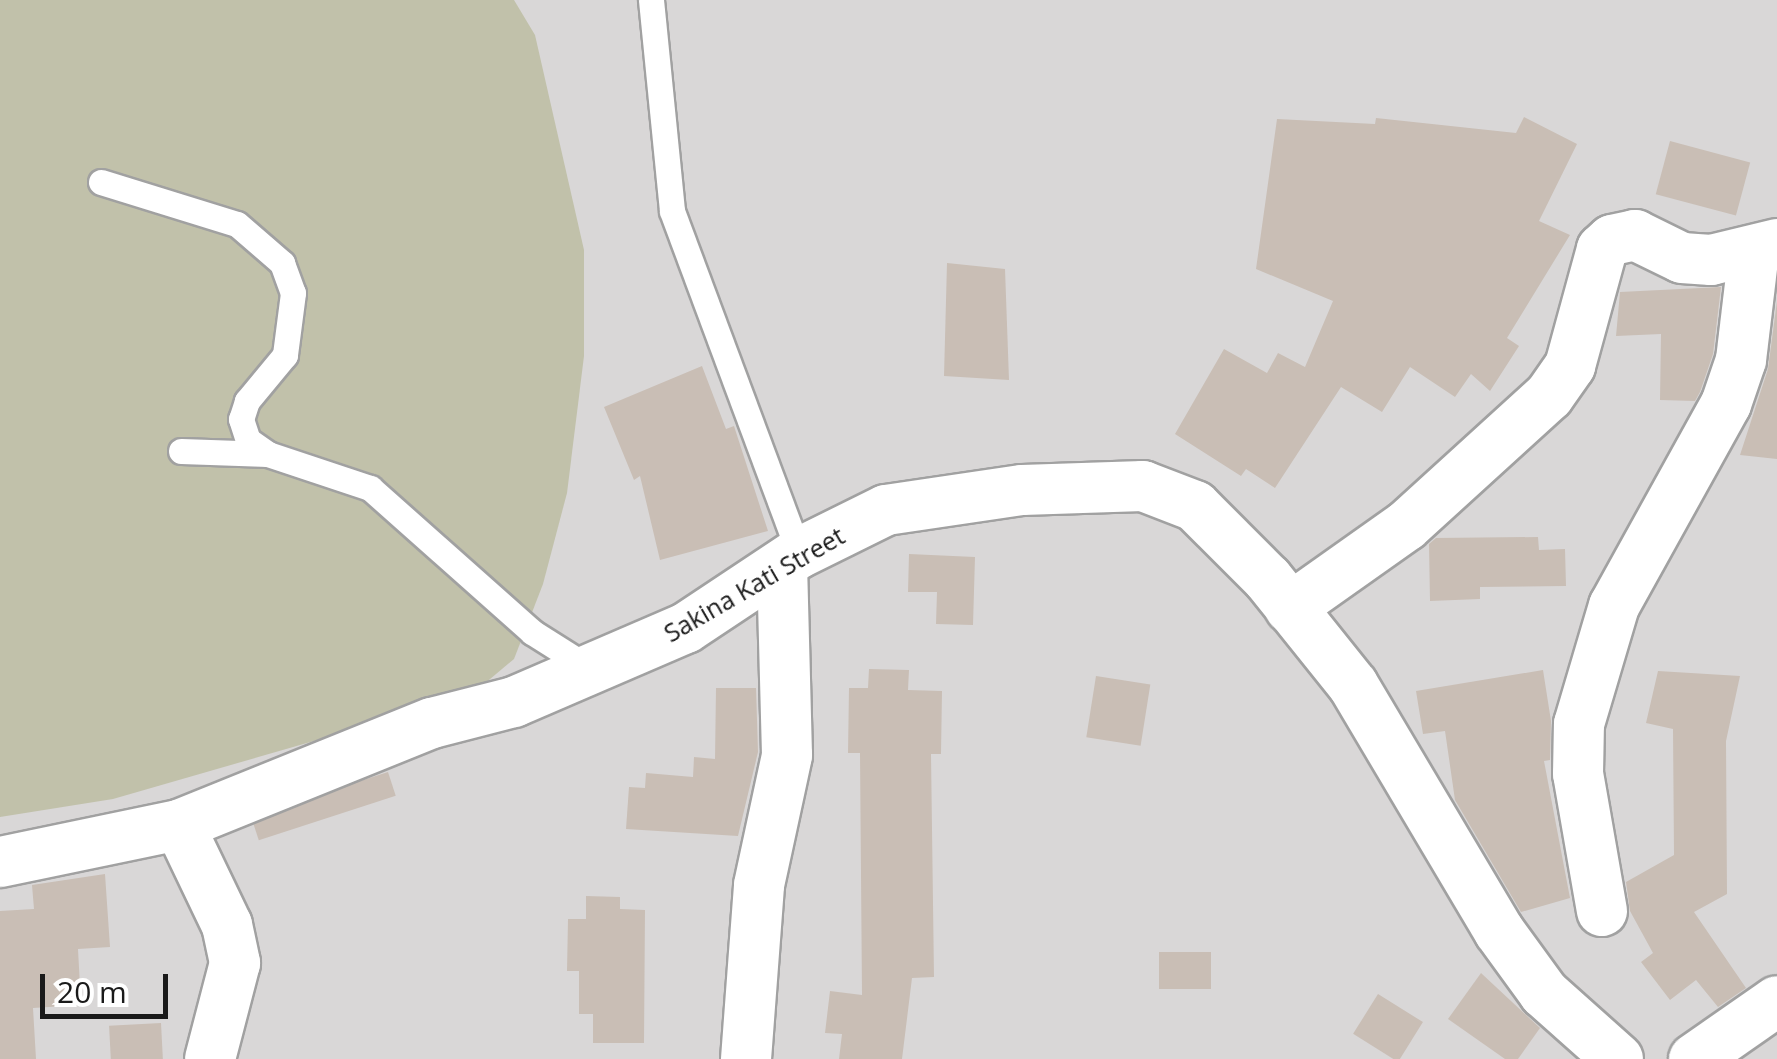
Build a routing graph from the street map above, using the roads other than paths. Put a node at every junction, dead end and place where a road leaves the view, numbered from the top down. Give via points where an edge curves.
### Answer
1 (651, 0) edge
2 (102, 182) dead end
3 (1766, 247) edge
4 (181, 451) dead end
5 (268, 454) junction
6 (790, 560) junction
7 (1290, 608) junction
8 (592, 670) junction
9 (179, 824) junction
10 (0, 862) edge
11 (1602, 910) dead end
12 (1777, 1001) edge
13 (210, 1059) edge
14 (746, 1059) edge
15 (1618, 1059) edge
16 (1694, 1059) edge

1 - 6 lane via 672,211
2 - 5 lane via 238,224 282,263 293,293 285,355 247,401 241,419 248,440
3 - 7 street via 1696,259 1635,235 1612,240 1602,249 1570,366 1549,396 1406,526
3 - 11 street via 1726,404 1614,606 1580,724 1578,774
4 - 5 lane
5 - 8 lane via 370,488 532,632
6 - 7 street, Sakina Kati Street via 886,510 1022,490 1143,486 1195,506 1232,538
6 - 8 street, Sakina Kati Street via 686,628
6 - 14 street via 786,754 759,886
7 - 15 street, Sakina Kati Street via 1353,684 1499,932 1544,994
8 - 9 street, Sakina Kati Street via 514,702 432,723
9 - 10 street, Sakina Kati Street
9 - 13 street via 227,925 234,963
12 - 16 street

